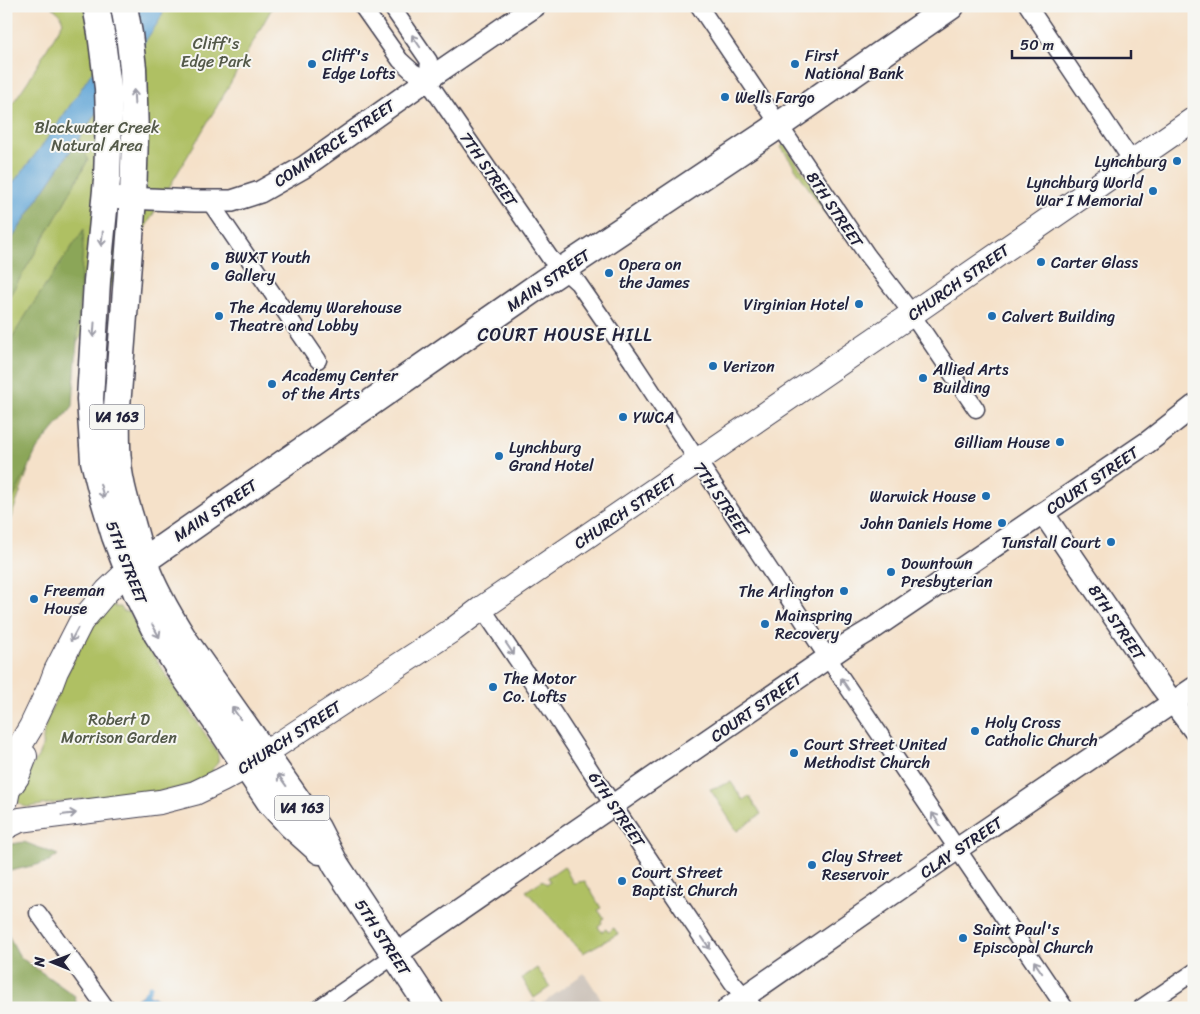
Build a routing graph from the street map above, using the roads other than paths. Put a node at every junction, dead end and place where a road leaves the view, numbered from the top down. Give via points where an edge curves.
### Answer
1 (96, 6) edge
2 (124, 6) edge
3 (362, 6) edge
4 (391, 6) edge
5 (535, 6) edge
6 (699, 6) edge
7 (951, 6) edge
8 (1028, 6) edge
9 (427, 80) junction
10 (1194, 119) edge
11 (778, 125) junction
12 (1132, 160) junction
13 (106, 197) junction
14 (133, 198) junction
15 (210, 202) junction
16 (563, 270) junction
17 (911, 314) junction
18 (318, 360) dead end
19 (1194, 406) edge
20 (976, 410) dead end
21 (697, 462) junction
22 (1043, 513) junction
23 (136, 566) junction
24 (482, 608) junction
25 (828, 658) junction
26 (1194, 688) edge
27 (1173, 703) junction
28 (31, 727) junction
29 (1194, 730) edge
30 (254, 760) junction
31 (6, 768) edge
32 (613, 805) junction
33 (10, 812) edge
34 (957, 850) junction
35 (38, 913) dead end
36 (395, 955) junction
37 (1194, 972) edge
38 (742, 1004) edge
39 (106, 1008) edge
40 (319, 1008) edge
41 (430, 1008) edge
42 (1065, 1008) edge
43 (1141, 1008) edge

1 - 13 main road, 5TH STREET via 108,98
14 -> 2 main road, 5TH STREET via 135,98
3 - 9 street, 7TH STREET via 400,60
9 -> 4 street via 429,61
5 - 9 street, COMMERCE STREET
6 - 11 street, 8TH STREET
7 - 11 main road, MAIN STREET
8 - 12 street
9 - 15 street, COMMERCE STREET via 304,167 260,192 232,201
9 - 16 street, 7TH STREET via 550,258
10 - 12 main road, CHURCH STREET
11 - 16 main road, MAIN STREET
11 - 17 street, 8TH STREET
12 - 17 main road, CHURCH STREET
13 - 14 street, COMMERCE STREET
13 -> 23 main road, 5TH STREET via 90,399 94,461 115,536
14 - 15 street, COMMERCE STREET
14 - 23 main road, 5TH STREET / VA 163 via 116,437
15 - 18 street
16 - 21 street, 7TH STREET via 578,283
16 - 23 main road, MAIN STREET
17 - 20 street, 8TH STREET
17 - 21 main road, CHURCH STREET
19 - 22 street, COURT STREET via 1148,442
21 - 24 main road, CHURCH STREET
21 - 25 street, 7TH STREET
22 - 25 street, COURT STREET
22 - 27 street, 8TH STREET
23 -> 28 main road, MAIN STREET via 107,591 81,622
23 - 30 main road, 5TH STREET via 142,604 157,634 215,720
24 - 30 main road, CHURCH STREET
24 -> 32 street, 6TH STREET
25 - 32 street, COURT STREET
34 -> 25 street, 7TH STREET
26 - 27 street, CLAY STREET
27 - 29 street, 8TH STREET
27 - 34 street, CLAY STREET
28 - 31 main road
28 - 33 main road via 26,754 8,790
33 -> 30 main road, CHURCH STREET via 160,802 195,793
30 - 36 main road, 5TH STREET via 270,802 336,865
32 - 36 street, COURT STREET
32 -> 38 street, 6TH STREET via 732,982
34 - 38 street, CLAY STREET
42 -> 34 street, 7TH STREET
35 - 39 street
36 - 40 street, COURT STREET
36 - 41 main road, 5TH STREET
37 - 43 street

